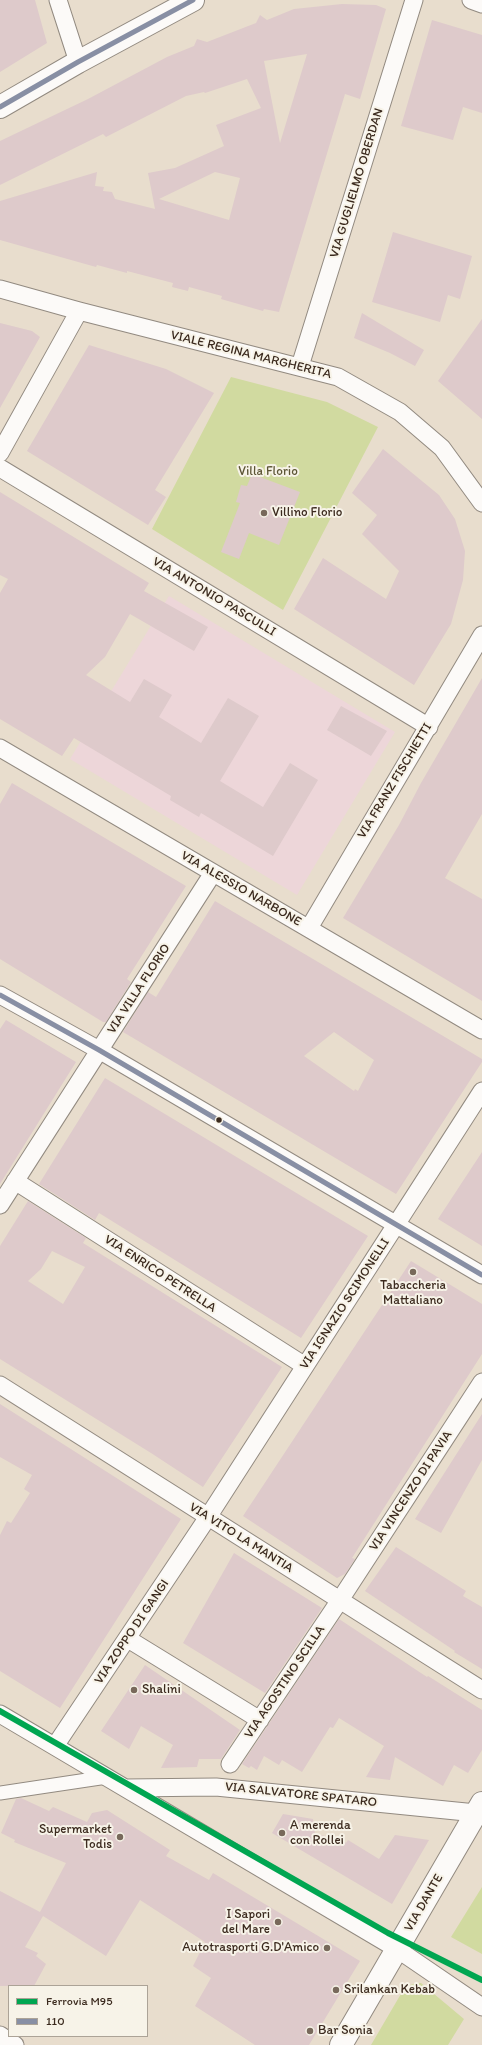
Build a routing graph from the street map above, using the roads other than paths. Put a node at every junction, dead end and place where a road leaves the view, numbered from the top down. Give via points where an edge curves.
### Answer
1 (58, 0) edge
2 (193, 0) edge
3 (414, 0) edge
4 (471, 0) edge
5 (482, 4) edge
6 (78, 62) junction
7 (0, 107) edge
8 (0, 289) edge
9 (79, 311) junction
10 (300, 366) junction
11 (0, 454) edge
12 (0, 468) edge
13 (482, 502) edge
14 (482, 635) edge
15 (428, 727) junction
16 (0, 748) edge
17 (213, 873) junction
18 (309, 928) junction
19 (1, 997) edge
20 (482, 1030) edge
21 (99, 1050) junction
22 (482, 1091) edge
23 (15, 1181) junction
24 (0, 1205) edge
25 (396, 1225) junction
26 (482, 1275) edge
27 (305, 1366) junction
28 (482, 1382) edge
29 (0, 1385) edge
30 (208, 1517) junction
31 (340, 1600) junction
32 (128, 1639) junction
33 (482, 1690) edge
34 (0, 1714) edge
35 (260, 1720) junction
36 (55, 1746) junction
37 (230, 1764) dead end
38 (107, 1777) junction
39 (125, 1788) junction
40 (0, 1793) edge
41 (479, 1808) edge
42 (397, 1949) junction
43 (482, 2007) edge
44 (0, 2035) edge
45 (15, 2045) edge
46 (341, 2045) edge

1 - 6 street
2 - 6 street
3 - 10 street, VIA GUGLIELMO OBERDAN
4 - 5 street
6 - 7 street
8 - 9 street, VIALE REGINA MARGHERITA
9 - 10 street, VIALE REGINA MARGHERITA
9 - 11 street
10 - 13 street, VIALE REGINA MARGHERITA via 338,377 400,412 442,448
12 - 15 street, VIA ANTONIO PASCULLI
14 - 15 street, VIA FRANZ FISCHIETTI
15 - 18 street, VIA FRANZ FISCHIETTI
16 - 17 street, VIA ALESSIO NARBONE
17 - 18 street, VIA ALESSIO NARBONE
17 - 21 street, VIA VILLA FLORIO
18 - 20 street, VIA ALESSIO NARBONE
19 - 21 street
21 - 23 street, VIA VILLA FLORIO
21 - 25 street
22 - 25 street, VIA IGNAZIO SCIMONELLI
23 - 24 street, VIA VILLA FLORIO
23 - 27 street, VIA ENRICO PETRELLA
25 - 26 street
25 - 27 street, VIA IGNAZIO SCIMONELLI
27 - 30 street, VIA IGNAZIO SCIMONELLI
28 - 31 street, VIA VINCENZO DI PAVIA
29 - 30 street, VIA VITO LA MANTIA
30 - 31 street, VIA VITO LA MANTIA
30 - 32 street, VIA ZOPPO DI GANGI
31 - 33 street, VIA VITO LA MANTIA
31 - 35 street, VIA AGOSTINO SCILLA
32 - 35 street
32 - 36 street, VIA ZOPPO DI GANGI
34 - 36 street
35 - 37 street, VIA AGOSTINO SCILLA
36 - 38 street
38 - 39 street
38 - 40 street
39 - 41 street, VIA SALVATORE SPATARO via 216,1787
39 - 42 street
41 - 42 street, VIA DANTE
42 - 43 street
42 - 46 street, VIA DANTE
44 - 45 street

